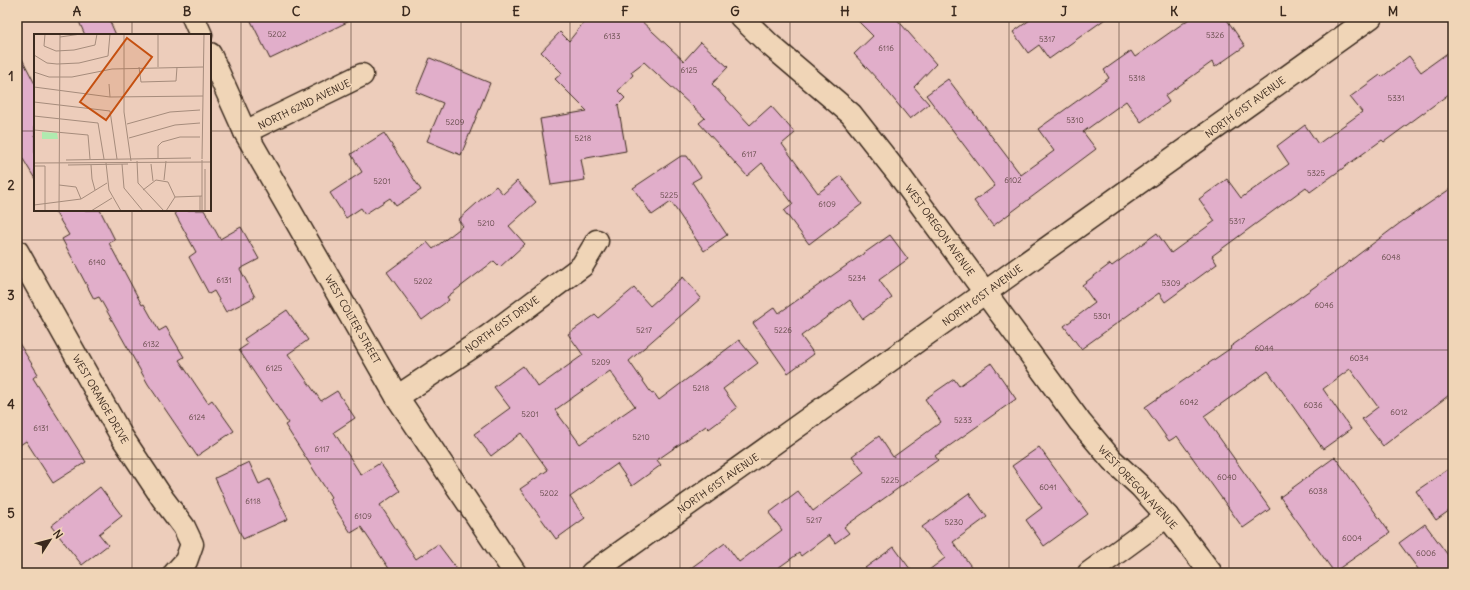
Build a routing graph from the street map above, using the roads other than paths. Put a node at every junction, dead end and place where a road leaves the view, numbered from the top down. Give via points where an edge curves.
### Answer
1 (193, 17) edge
2 (741, 17) edge
3 (1371, 17) edge
4 (201, 34) edge
5 (211, 56) edge
6 (362, 75) dead end
7 (245, 132) junction
8 (596, 241) dead end
9 (17, 251) edge
10 (986, 292) junction
11 (397, 397) junction
12 (1167, 516) junction
13 (175, 573) edge
14 (516, 573) edge
15 (592, 573) edge
16 (1089, 573) edge
17 (1210, 573) edge

1 - 4 street
2 - 10 street, WEST OREGON AVENUE via 851,114
3 - 10 street, NORTH 61ST AVENUE
5 - 7 street, WEST COLTER STREET
6 - 7 street, NORTH 62ND AVENUE
7 - 11 street, WEST COLTER STREET
8 - 11 street, NORTH 61ST DRIVE via 582,266 487,337
9 - 13 street, WEST ORANGE DRIVE via 122,437 184,526 192,544 186,561
10 - 12 street, WEST OREGON AVENUE via 1080,422 1112,460
10 - 15 street, NORTH 61ST AVENUE
11 - 14 street, WEST COLTER STREET
12 - 16 street
12 - 17 street, WEST OREGON AVENUE

